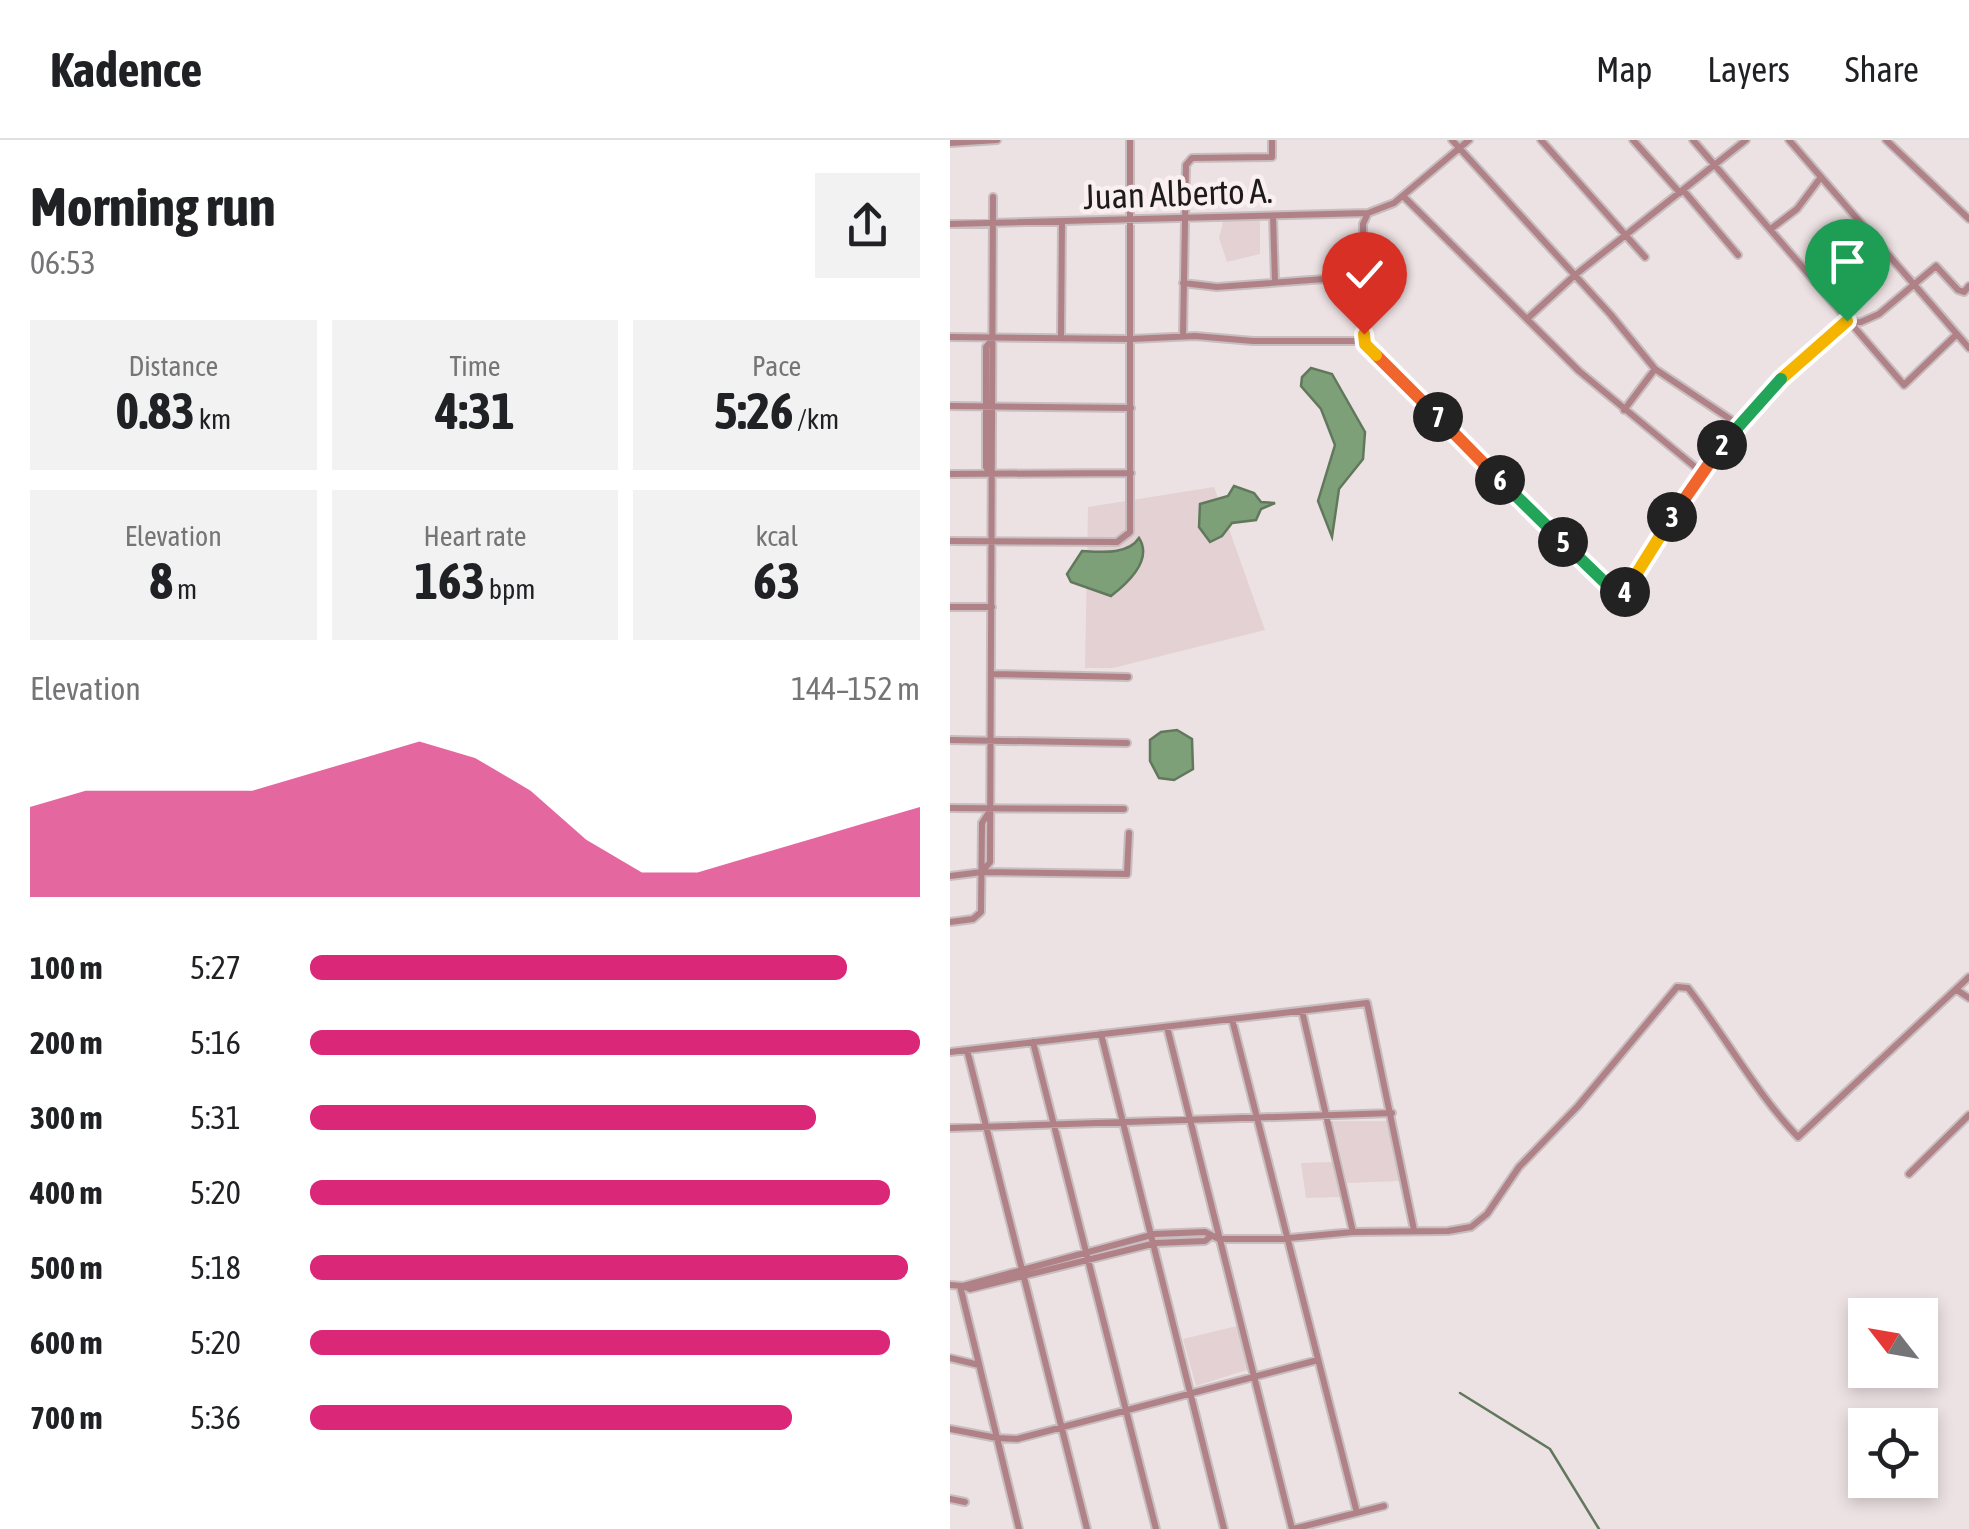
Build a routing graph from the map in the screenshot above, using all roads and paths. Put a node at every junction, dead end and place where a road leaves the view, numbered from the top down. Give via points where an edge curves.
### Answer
1 (996, 140) edge
2 (1130, 140) edge
3 (1272, 140) edge
4 (1452, 140) edge
5 (1469, 140) edge
6 (1542, 140) edge
7 (1634, 140) edge
8 (1692, 140) edge
9 (1746, 140) edge
10 (1789, 140) edge
11 (1886, 140) edge
12 (960, 141) edge
13 (950, 143) edge
14 (1459, 148) junction
15 (1715, 166) junction
16 (1821, 178) junction
17 (1681, 192) junction
18 (1403, 196) junction
19 (994, 197) dead end
20 (1368, 213) junction
21 (1272, 216) junction
22 (1184, 218) junction
23 (1969, 219) edge
24 (1130, 220) junction
25 (994, 222) junction
26 (1062, 222) junction
27 (950, 224) edge
28 (1772, 228) junction
29 (1626, 234) junction
30 (1871, 236) junction
31 (1738, 254) dead end
32 (1645, 257) dead end
33 (1575, 275) junction
34 (1365, 276) junction
35 (1815, 281) junction
36 (1276, 282) junction
37 (1183, 283) junction
38 (1913, 285) junction
39 (1969, 286) edge
40 (1528, 319) junction
41 (1847, 321) junction
42 (1956, 334) junction
43 (950, 336) edge
44 (1183, 336) junction
45 (1061, 338) junction
46 (992, 339) junction
47 (1131, 339) junction
48 (1364, 341) junction
49 (1969, 348) edge
50 (1655, 369) junction
51 (950, 406) edge
52 (989, 406) junction
53 (1131, 408) junction
54 (1624, 410) junction
55 (1739, 425) junction
56 (1700, 471) junction
57 (1131, 473) junction
58 (950, 474) edge
59 (991, 474) junction
60 (950, 540) edge
61 (992, 541) junction
62 (950, 606) edge
63 (992, 607) junction
64 (992, 674) junction
65 (1128, 678) dead end
66 (950, 740) edge
67 (991, 741) junction
68 (1128, 743) dead end
69 (950, 808) edge
70 (990, 809) junction
71 (1124, 809) dead end
72 (1129, 833) dead end
73 (982, 872) junction
74 (950, 876) edge
75 (950, 922) edge
76 (1969, 977) edge
77 (1957, 990) junction
78 (1969, 998) edge
79 (1302, 1011) junction
80 (1232, 1019) junction
81 (1167, 1026) junction
82 (1101, 1034) junction
83 (1032, 1042) junction
84 (967, 1050) junction
85 (950, 1052) edge
86 (1392, 1114) junction
87 (1969, 1115) edge
88 (1326, 1116) junction
89 (1257, 1118) junction
90 (1190, 1120) junction
91 (1123, 1122) junction
92 (1054, 1125) junction
93 (986, 1127) junction
94 (950, 1128) edge
95 (1909, 1174) dead end
96 (1414, 1230) junction
97 (1353, 1232) junction
98 (1215, 1238) junction
99 (1288, 1239) junction
100 (1150, 1240) junction
101 (1086, 1256) junction
102 (1022, 1272) junction
103 (950, 1273) edge
104 (956, 1286) edge
105 (950, 1358) edge
106 (1318, 1360) junction
107 (979, 1365) junction
108 (1254, 1376) junction
109 (1189, 1393) junction
110 (1126, 1409) junction
111 (1062, 1427) junction
112 (950, 1429) edge
113 (998, 1438) junction
114 (950, 1499) edge
115 (965, 1502) dead end
116 (1384, 1506) dead end
117 (1357, 1513) junction
118 (1020, 1529) edge
119 (1087, 1529) edge
120 (1156, 1529) edge
121 (1224, 1529) edge
122 (1292, 1529) edge

1 - 12 street
2 - 24 street
3 - 22 street via 1272,157 1189,160
4 - 14 street
5 - 14 street, Juan Alberto A.
6 - 29 street
7 - 17 street
8 - 15 street
9 - 15 street
10 - 16 street
11 - 23 street
12 - 13 street
14 - 18 street, Juan Alberto A.
14 - 33 street
15 - 17 street
15 - 28 street
16 - 28 street
16 - 30 street
17 - 29 street
17 - 31 street
18 - 20 street, Juan Alberto A.
18 - 40 street
19 - 25 street
20 - 21 street, Juan Alberto A.
20 - 34 street
21 - 22 street, Juan Alberto A.
21 - 36 street
22 - 24 street, Juan Alberto A.
22 - 37 street
24 - 26 street, Juan Alberto A.
24 - 47 street
25 - 26 street, Juan Alberto A.
25 - 27 street, Juan Alberto A.
25 - 46 street
26 - 45 street
28 - 35 street
29 - 32 street
29 - 33 street
30 - 35 street
30 - 38 street
33 - 40 street
33 - 50 street
34 - 36 street
34 - 48 street
35 - 41 street
36 - 37 street
37 - 44 street
38 - 39 street via 1936,266 1958,290
38 - 41 street via 1879,314
38 - 42 street
40 - 54 street
41 - 42 street via 1904,384
41 - 55 street
42 - 49 street
43 - 46 street
44 - 47 street
44 - 48 street
45 - 46 street
45 - 47 street
46 - 52 street via 986,348
47 - 53 street
48 - 56 street via 1621,598
50 - 54 street
50 - 55 street
51 - 52 street
52 - 53 street
52 - 59 street
53 - 57 street
54 - 56 street
55 - 56 street
57 - 59 street
57 - 61 street via 1130,532 1118,542
58 - 59 street
59 - 61 street
60 - 61 street
61 - 63 street
62 - 63 street
63 - 64 street
64 - 65 street
64 - 67 street
66 - 67 street
67 - 68 street
67 - 70 street
69 - 70 street
70 - 71 street
70 - 73 street via 990,862
72 - 73 street via 1127,874
73 - 74 street
73 - 75 street via 980,917
76 - 77 street
77 - 78 street
77 - 96 street via 1798,1137 1688,988 1677,986 1590,1093 1519,1166 1481,1221 1464,1230
79 - 80 street
79 - 86 street via 1369,1006
79 - 88 street
80 - 81 street
80 - 89 street
81 - 82 street
81 - 90 street
82 - 83 street
82 - 91 street
83 - 84 street
83 - 92 street
84 - 85 street
84 - 93 street
86 - 88 street
86 - 96 street
87 - 95 street
88 - 89 street
88 - 97 street
89 - 90 street
89 - 99 street
90 - 91 street
90 - 98 street
91 - 92 street
91 - 100 street
92 - 93 street
92 - 101 street
93 - 94 street
93 - 102 street
96 - 97 street
97 - 99 street
98 - 99 street
98 - 100 street
98 - 108 street
99 - 106 street
100 - 101 street
100 - 109 street
101 - 102 street
101 - 110 street
102 - 104 street via 970,1290
102 - 111 street
103 - 104 street
104 - 107 street
105 - 107 street
106 - 108 street
106 - 117 street
107 - 113 street
108 - 109 street
108 - 122 street
109 - 110 street
109 - 121 street
110 - 111 street
110 - 120 street
111 - 113 street
111 - 119 street
112 - 113 street
113 - 118 street
114 - 115 street
116 - 117 street
117 - 122 street

